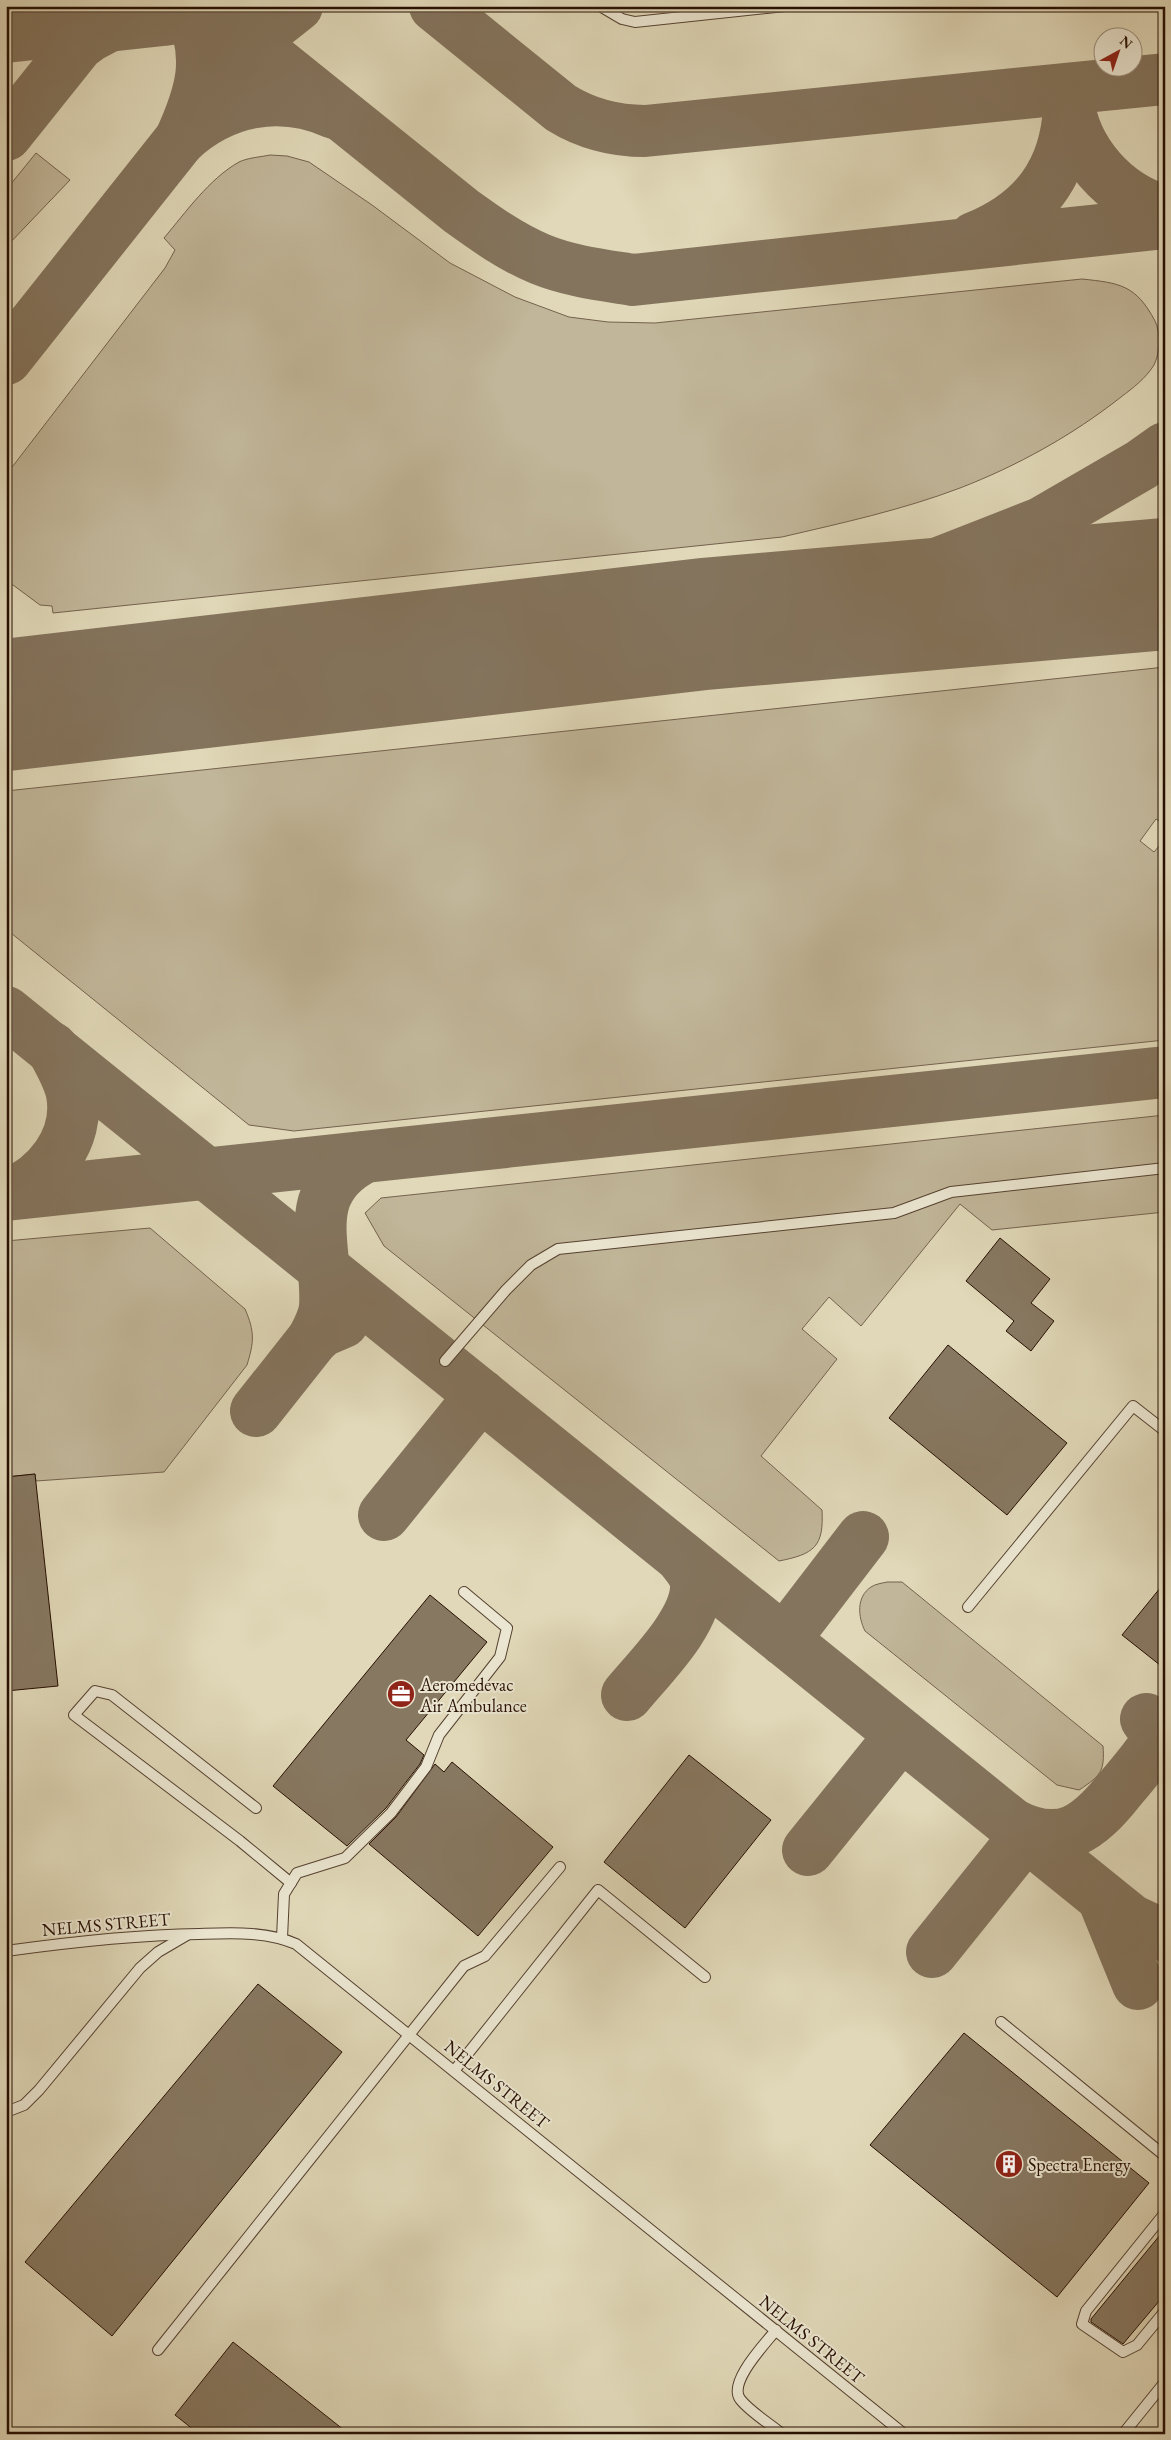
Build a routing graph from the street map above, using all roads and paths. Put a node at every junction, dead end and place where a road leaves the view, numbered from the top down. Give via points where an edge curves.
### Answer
1 (600, 6) edge
2 (785, 6) edge
3 (1165, 1168) edge
4 (445, 1361) dead end
5 (1165, 1431) edge
6 (464, 1592) dead end
7 (968, 1607) dead end
8 (256, 1808) dead end
9 (560, 1867) dead end
10 (291, 1883) junction
11 (189, 1934) junction
12 (282, 1938) junction
13 (6, 1951) edge
14 (705, 1977) dead end
15 (1001, 2022) dead end
16 (410, 2035) junction
17 (454, 2071) junction
18 (6, 2112) edge
19 (1165, 2156) edge
20 (1165, 2214) edge
21 (1165, 2312) edge
22 (776, 2330) junction
23 (158, 2350) dead end
24 (1165, 2382) edge
25 (782, 2434) edge
26 (904, 2434) edge
27 (1123, 2434) edge

1 - 2 lane via 622,19 635,22
3 - 4 lane via 951,1192 894,1213 558,1249 525,1272
5 - 7 lane via 1133,1406
6 - 10 lane via 507,1628 500,1657 439,1735 426,1767 391,1813 345,1858 297,1873
8 - 10 lane via 112,1695 94,1690 74,1715
9 - 16 lane via 485,1956 464,1966
10 - 12 lane via 284,1894
11 - 12 lane, NELMS STREET
11 - 13 lane, NELMS STREET via 122,1936
11 - 18 lane via 158,1952 140,1968 39,2090 24,2105
12 - 16 lane, NELMS STREET via 296,1944
14 - 17 lane via 598,1890
15 - 19 lane
16 - 17 lane, NELMS STREET
16 - 23 lane
17 - 22 lane, NELMS STREET
20 - 21 lane via 1086,2311 1082,2324 1123,2352 1137,2345
22 - 25 lane via 739,2380 737,2389 740,2399
22 - 26 lane, NELMS STREET
24 - 27 lane

